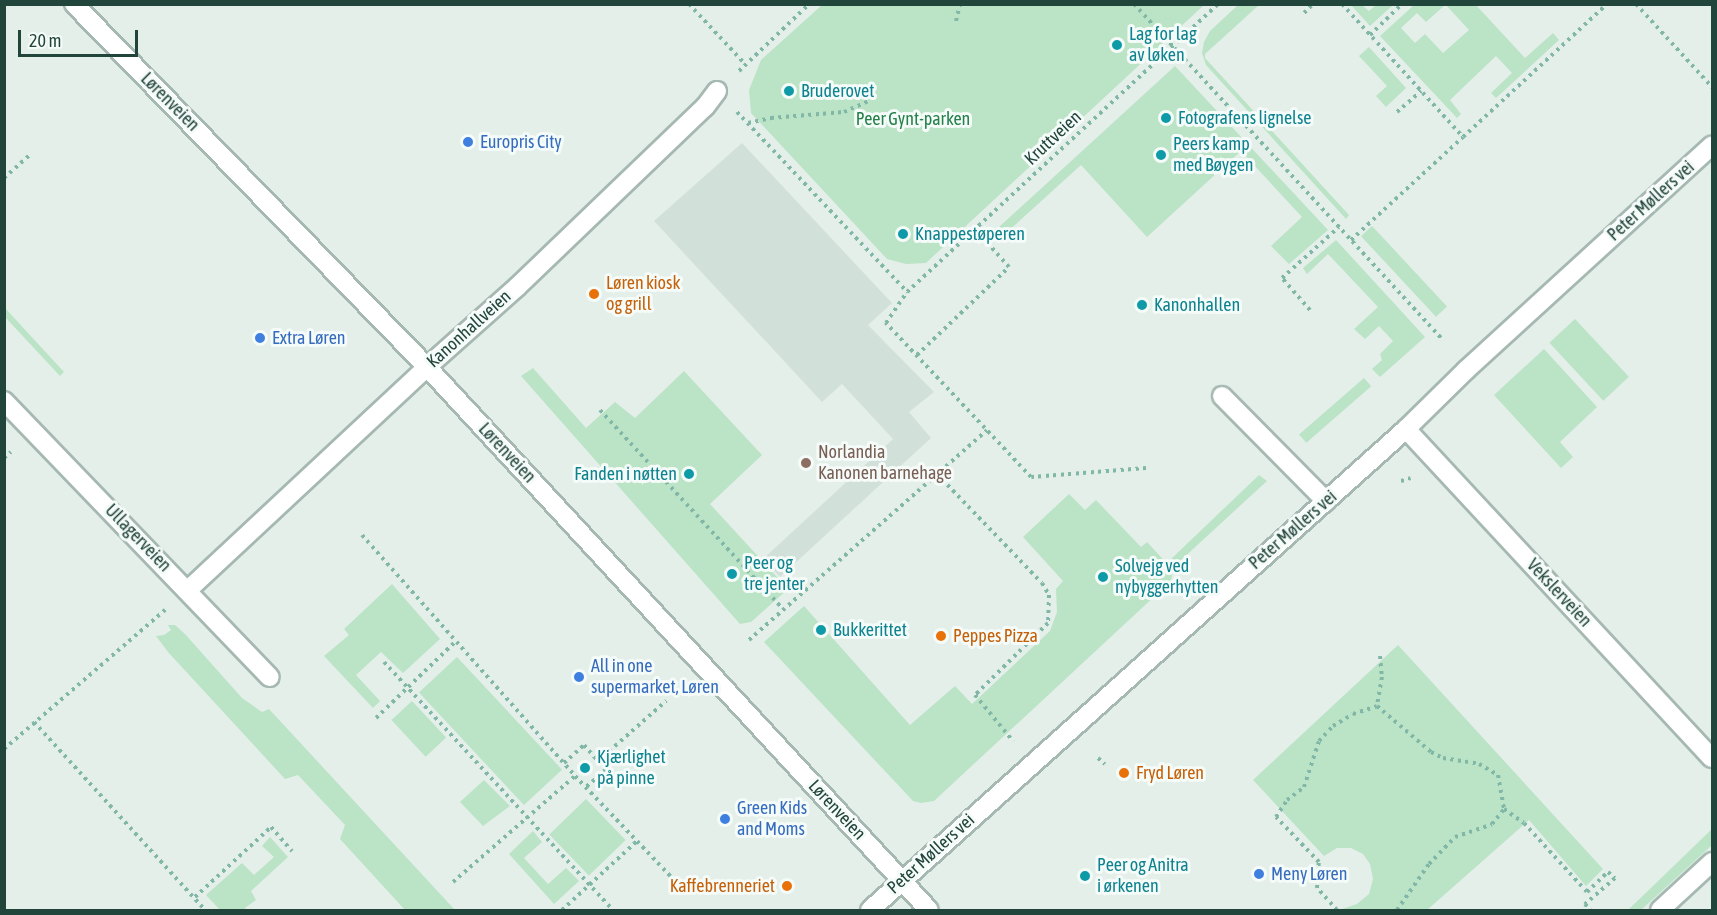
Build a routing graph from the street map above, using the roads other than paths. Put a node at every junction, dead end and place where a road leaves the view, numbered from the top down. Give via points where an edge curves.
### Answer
1 (74, 4) edge
2 (717, 91) road end
3 (1713, 145) edge
4 (427, 367) junction
5 (1222, 396) dead end
6 (4, 401) edge
7 (1406, 429) junction
8 (1326, 501) junction
9 (188, 590) junction
10 (270, 677) dead end
11 (1713, 758) edge
12 (1713, 862) edge
13 (902, 881) junction
14 (870, 910) edge
15 (929, 910) edge
16 (1660, 910) edge

1 - 4 street, Lørenveien
2 - 4 street, Kanonhallveien via 705,107 517,287
3 - 7 street, Peter Møllers vei
4 - 9 street, Kanonhallveien
4 - 13 street, Lørenveien
5 - 8 street
6 - 9 street, Ullagerveien
7 - 8 street, Peter Møllers vei
7 - 11 street, Vekslerveien
8 - 13 street, Peter Møllers vei
9 - 10 street, Ullagerveien
12 - 16 street
13 - 14 street, Peter Møllers vei
13 - 15 street, Lørenveien

